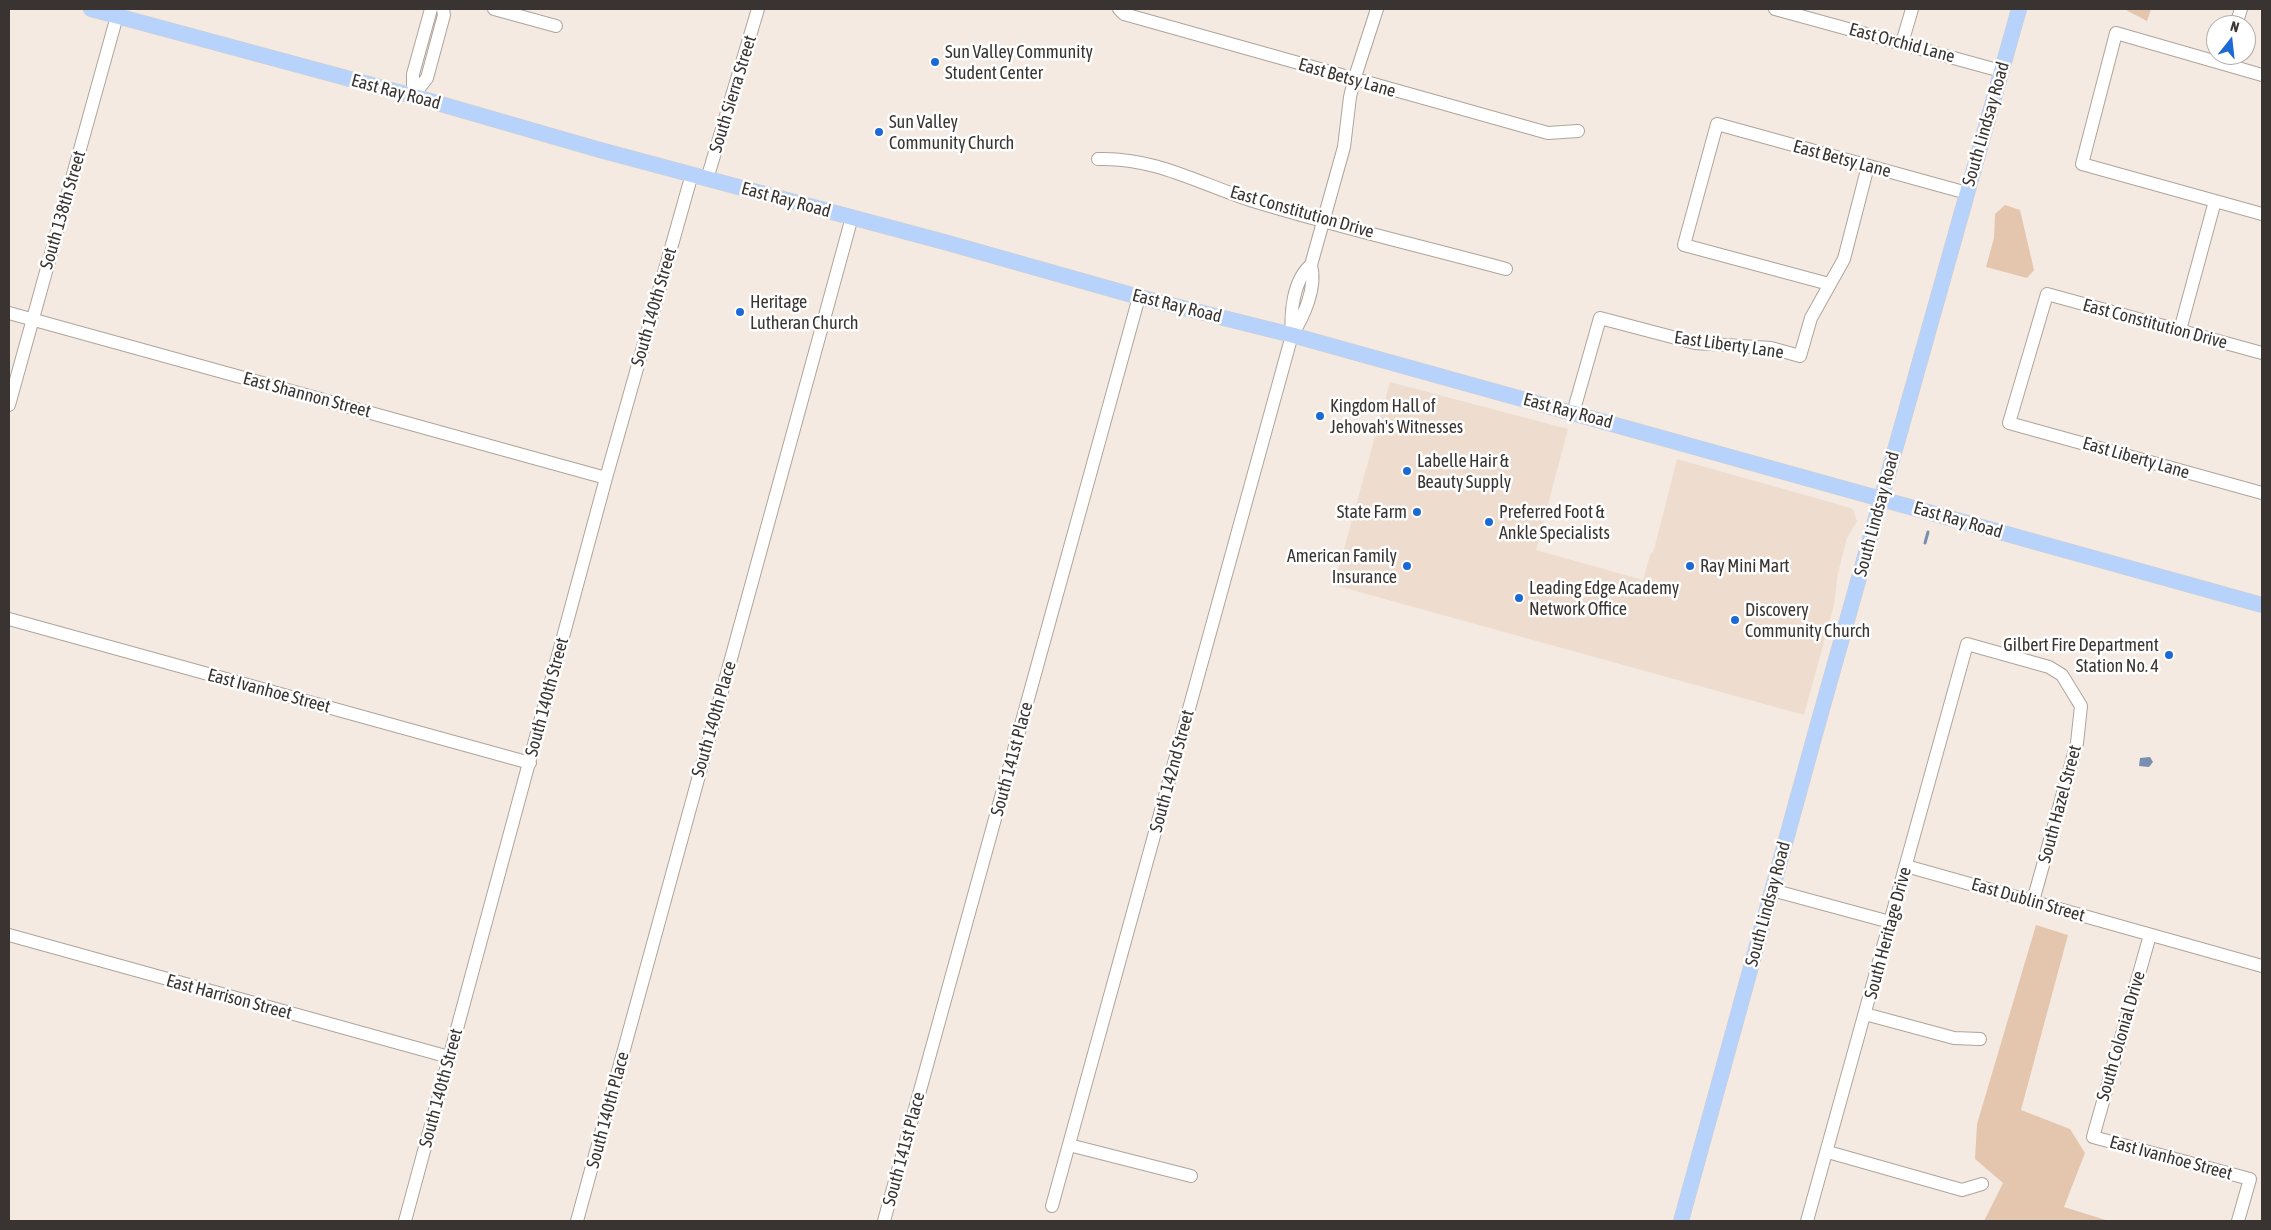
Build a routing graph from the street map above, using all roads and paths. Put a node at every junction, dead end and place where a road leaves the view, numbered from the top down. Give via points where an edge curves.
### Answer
1 (91, 9) edge
2 (431, 9) edge
3 (443, 9) edge
4 (494, 9) edge
5 (758, 9) edge
6 (1119, 9) edge
7 (1377, 9) edge
8 (1774, 9) edge
9 (1912, 9) edge
10 (2019, 9) edge
11 (117, 16) junction
12 (556, 26) dead end
13 (1902, 43) junction
14 (2206, 55) edge
15 (2238, 65) edge
16 (2001, 70) junction
17 (2262, 75) edge
18 (1354, 80) junction
19 (413, 96) junction
20 (1578, 131) dead end
21 (1098, 159) dead end
22 (1868, 166) junction
23 (692, 174) junction
24 (707, 178) junction
25 (1967, 193) junction
26 (2215, 201) junction
27 (2262, 214) edge
28 (852, 217) junction
29 (1324, 220) junction
30 (1506, 268) dead end
31 (1829, 284) junction
32 (1139, 297) junction
33 (9, 313) edge
34 (32, 320) junction
35 (2180, 330) junction
36 (1292, 335) junction
37 (2262, 353) edge
38 (9, 405) edge
39 (1573, 413) junction
40 (2009, 423) joint
41 (606, 478) junction
42 (2262, 493) edge
43 (1881, 498) junction
44 (2262, 605) edge
45 (9, 619) edge
46 (2081, 706) joint
47 (530, 762) junction
48 (1906, 866) junction
49 (1772, 890) junction
50 (2033, 901) junction
51 (1890, 922) junction
52 (2150, 935) junction
53 (9, 936) edge
54 (2262, 966) edge
55 (1866, 1014) junction
56 (1980, 1039) dead end
57 (449, 1056) junction
58 (2093, 1137) joint
59 (1069, 1145) junction
60 (1828, 1152) junction
61 (1191, 1176) dead end
62 (1982, 1184) dead end
63 (1052, 1206) dead end
64 (405, 1221) edge
65 (577, 1221) edge
66 (884, 1221) edge
67 (1681, 1221) edge
68 (1807, 1221) edge
69 (2238, 1221) edge

1 - 11 main road, East Ray Road
2 - 19 street via 413,74
3 - 19 street via 428,78
4 - 12 street
5 - 24 street, South Sierra Street
6 - 18 street, East Betsy Lane via 1124,14
7 - 18 street, South 142nd Street
8 - 13 street, East Orchid Lane
9 - 13 street
10 - 16 main road, South Lindsay Road
11 - 19 main road, East Ray Road
11 - 34 street, South 138th Street
13 - 16 street, East Orchid Lane
14 - 26 street via 2116,33 2082,164
15 - 17 street
16 - 25 main road, South Lindsay Road
18 - 20 street, East Betsy Lane via 1548,133
18 - 29 street, South 142nd Street via 1344,147
19 - 23 main road, East Ray Road
21 - 29 street, East Constitution Drive via 1122,158 1173,171 1249,199
22 - 25 street, East Betsy Lane
22 - 31 street via 1844,258
22 - 31 street, East Betsy Lane via 1717,124 1684,245
23 - 24 main road, East Ray Road
23 - 41 street, South 140th Street
24 - 28 main road, East Ray Road
25 - 43 main road, South Lindsay Road
26 - 27 street
26 - 35 street
28 - 32 main road, East Ray Road
28 - 65 street, South 140th Place
29 - 30 street, East Constitution Drive
29 - 36 street, South 142nd Street via 1311,265 1302,272 1292,312
31 - 39 street, East Liberty Lane via 1810,318 1800,356 1771,348 1694,343 1600,318
32 - 36 main road, East Ray Road
32 - 66 street, South 141st Place
33 - 34 street, East Shannon Street
34 - 38 street, South 138th Street
34 - 41 street, East Shannon Street
35 - 37 street, East Constitution Drive
35 - 40 street, East Constitution Drive via 2047,294
36 - 39 main road, East Ray Road
36 - 59 street, South 142nd Street
39 - 43 main road, East Ray Road
40 - 42 street, East Liberty Lane
41 - 47 street, South 140th Street
43 - 44 main road, East Ray Road
43 - 49 main road, South Lindsay Road
45 - 47 street, East Ivanhoe Street
46 - 48 street, South Heritage Drive via 2062,675 2049,667 1967,644
46 - 50 street, South Hazel Street via 2077,743
47 - 57 street, South 140th Street
48 - 50 street, East Dublin Street
48 - 51 street, South Heritage Drive
49 - 51 street
49 - 67 main road, South Lindsay Road
50 - 52 street, East Dublin Street
51 - 55 street, South Heritage Drive
52 - 54 street, East Dublin Street
52 - 58 street, South Colonial Drive
53 - 57 street, East Harrison Street
55 - 56 street via 1954,1038
55 - 60 street, South Heritage Drive
57 - 64 street, South 140th Street
58 - 69 street, East Ivanhoe Street via 2250,1179
59 - 61 street
59 - 63 street, South 142nd Street
60 - 62 street via 1962,1190
60 - 68 street, South Heritage Drive

